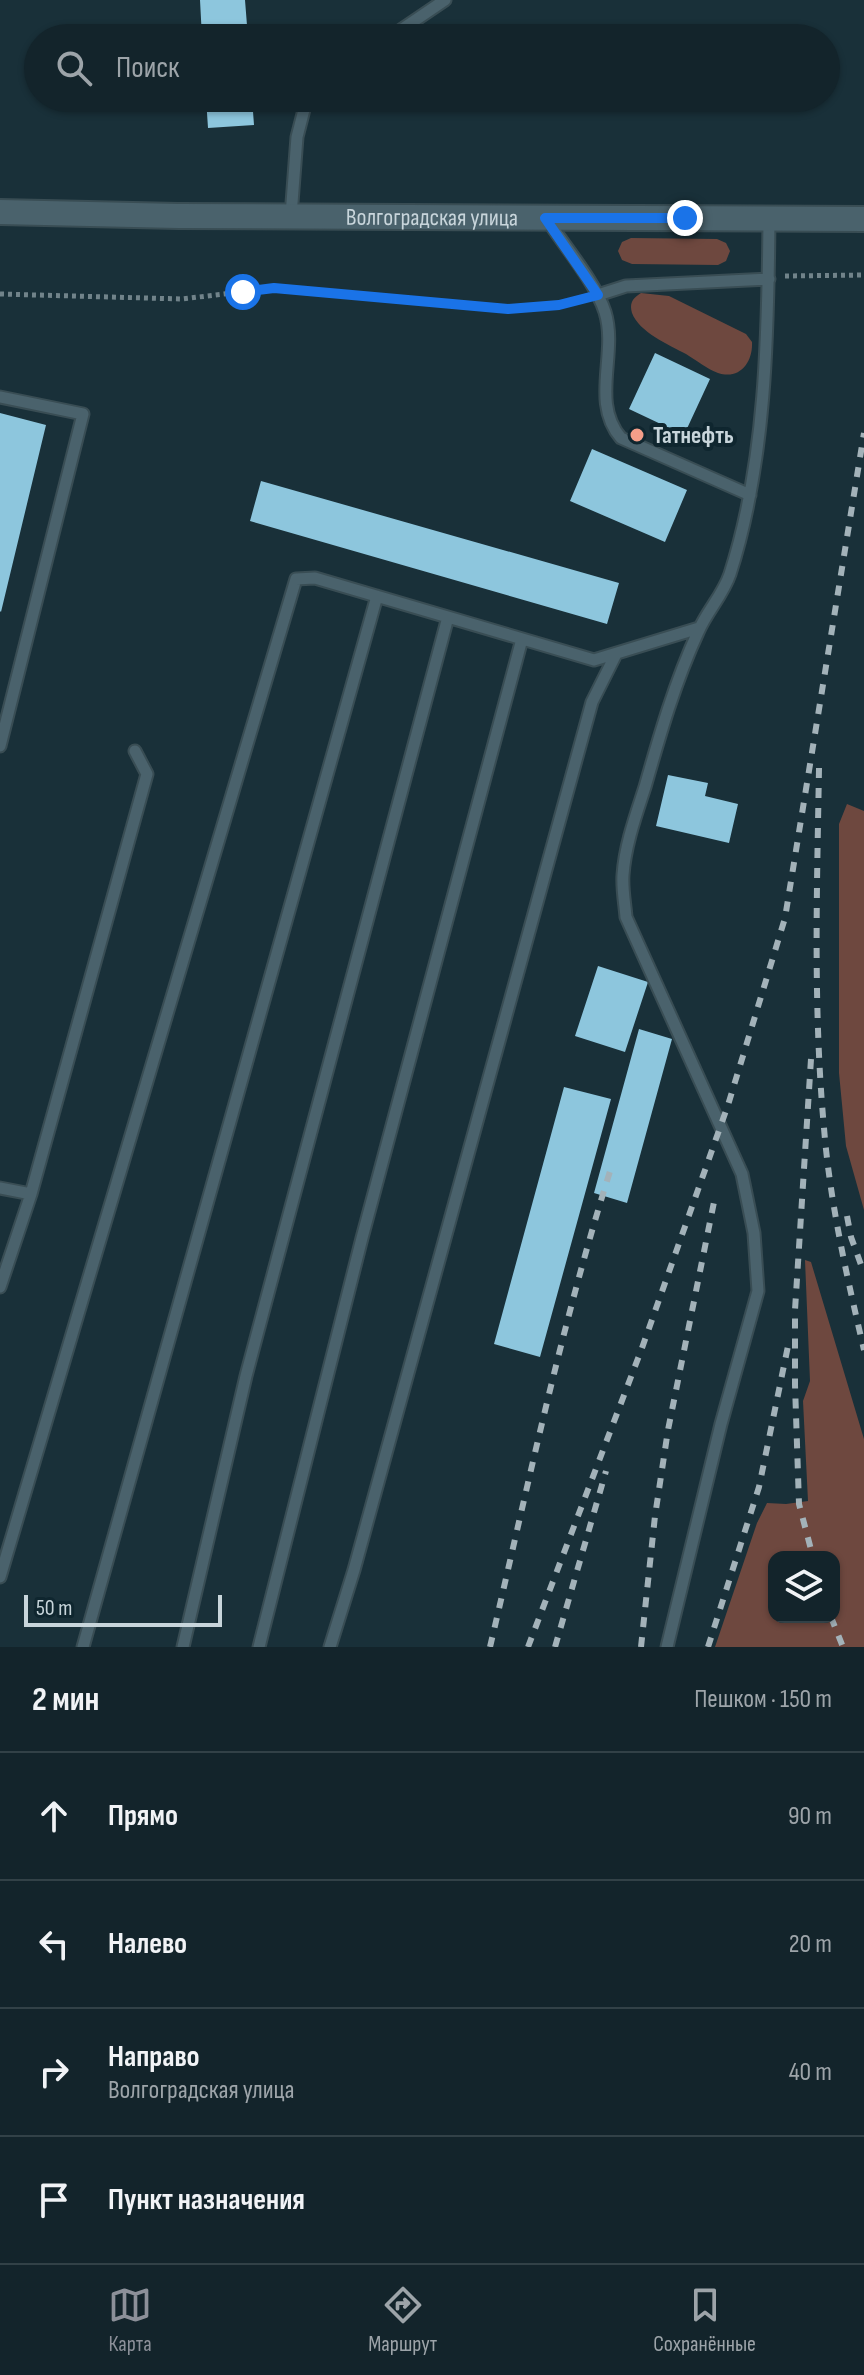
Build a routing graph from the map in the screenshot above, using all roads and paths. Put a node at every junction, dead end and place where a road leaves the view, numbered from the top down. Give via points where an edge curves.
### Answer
1 (445, 0) edge
2 (410, 24) edge
3 (303, 112) edge
4 (0, 212) edge
5 (291, 216) junction
6 (545, 218) junction
7 (769, 218) junction
8 (864, 219) edge
9 (864, 275) edge
10 (769, 279) junction
11 (0, 294) edge
12 (598, 295) junction
13 (0, 397) edge
14 (750, 495) junction
15 (377, 596) junction
16 (448, 617) junction
17 (699, 628) junction
18 (522, 639) junction
19 (616, 654) junction
20 (0, 746) edge
21 (135, 751) dead end
22 (0, 1188) edge
23 (31, 1194) junction
24 (0, 1287) edge
25 (0, 1577) edge
26 (83, 1647) edge
27 (183, 1647) edge
28 (259, 1647) edge
29 (330, 1647) edge
30 (667, 1647) edge

1 - 2 lane
3 - 5 lane
4 - 5 main road, Волгоградская улица
5 - 6 main road, Волгоградская улица
6 - 7 main road, Волгоградская улица
6 - 12 lane
7 - 8 main road, Волгоградская улица
7 - 10 lane
9 - 10 path
10 - 12 lane via 626,286
10 - 14 lane
11 - 12 path via 182,299 274,288 508,309
12 - 14 lane via 609,328 606,403 614,429 621,438
13 - 20 lane via 83,414
14 - 17 lane via 729,576
15 - 16 lane
15 - 25 lane via 315,578 296,579
15 - 26 lane
16 - 18 lane
16 - 27 lane via 246,1376
17 - 19 lane
17 - 30 lane via 671,697 633,827 623,875 626,917 742,1174 758,1291
18 - 19 lane via 594,660
18 - 28 lane
19 - 29 lane via 592,702
21 - 23 lane via 147,774
22 - 23 lane
23 - 24 lane

